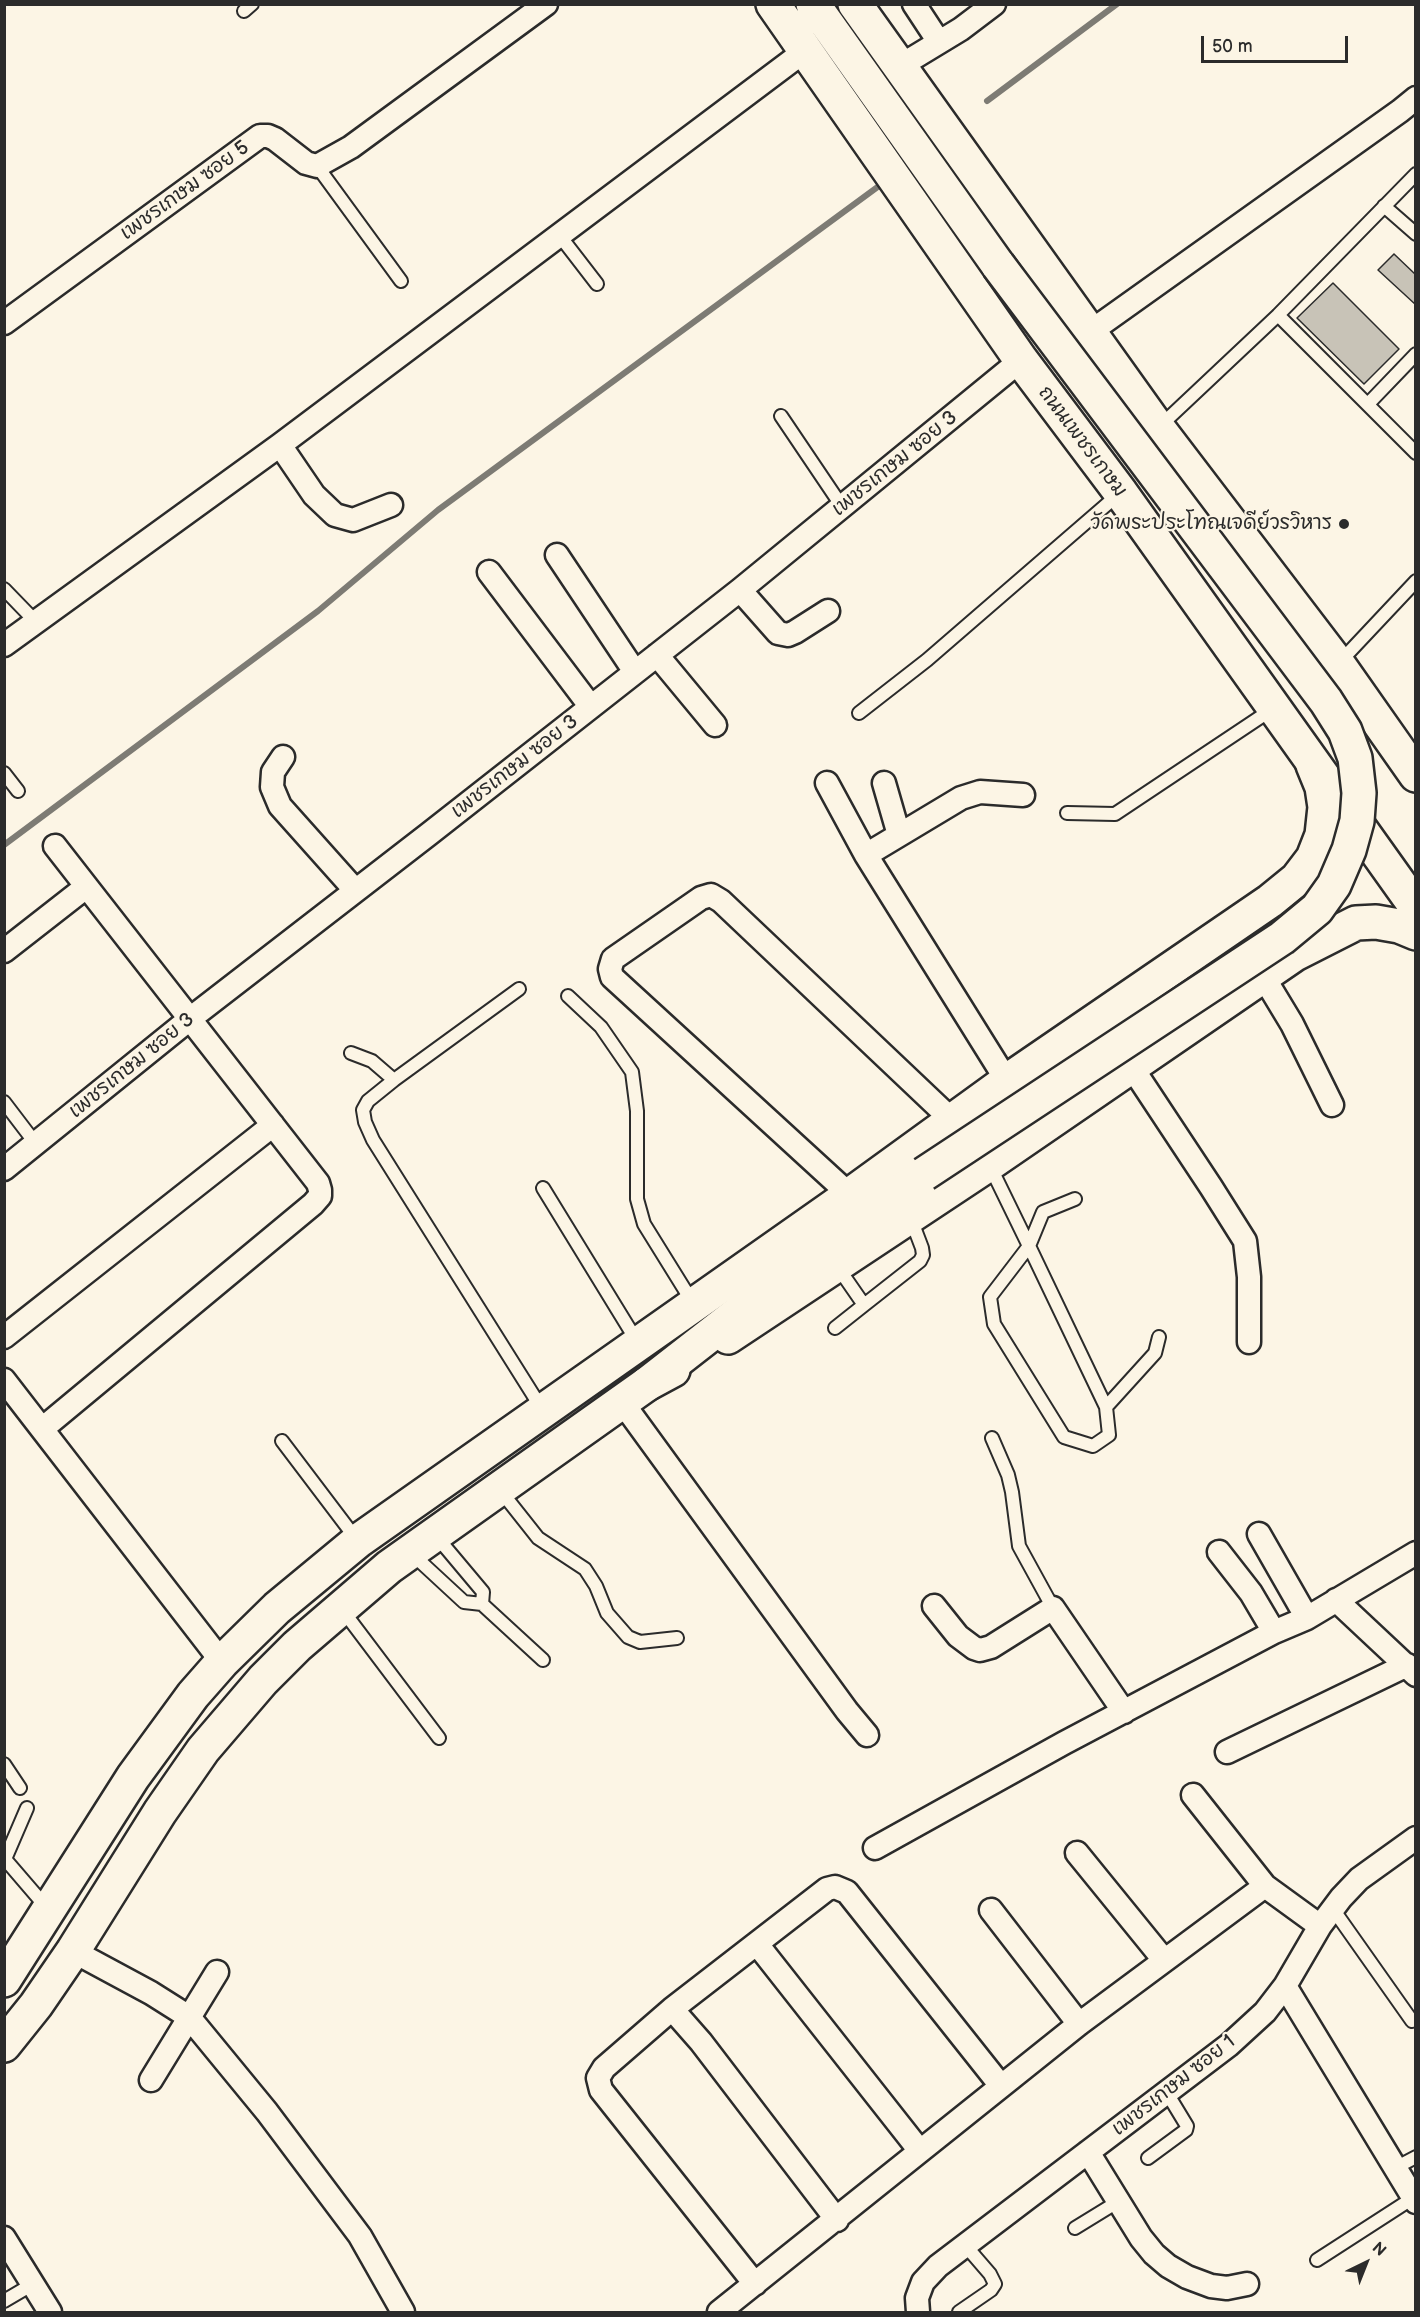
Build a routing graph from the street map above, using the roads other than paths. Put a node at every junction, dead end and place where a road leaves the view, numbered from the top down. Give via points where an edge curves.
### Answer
1 (546, 4) edge
2 (773, 4) edge
3 (813, 4) edge
4 (914, 4) edge
5 (994, 4) edge
6 (858, 6) edge
7 (939, 42) junction
8 (806, 50) junction
9 (900, 66) junction
10 (1416, 98) edge
11 (317, 166) junction
12 (1416, 174) edge
13 (1384, 206) junction
14 (1416, 234) edge
15 (560, 236) junction
16 (400, 281) dead end
17 (597, 284) dead end
18 (1278, 315) junction
19 (4, 323) edge
20 (1090, 332) junction
21 (1416, 354) edge
22 (1021, 360) junction
23 (1368, 404) junction
24 (780, 416) dead end
25 (1158, 428) junction
26 (280, 445) junction
27 (1416, 453) edge
28 (1121, 493) junction
29 (391, 505) dead end
30 (843, 508) junction
31 (557, 555) dead end
32 (489, 572) dead end
33 (1416, 581) edge
34 (4, 589) edge
35 (740, 590) junction
36 (828, 611) dead end
37 (36, 622) junction
38 (4, 645) edge
39 (657, 655) junction
40 (1338, 664) junction
41 (635, 672) junction
42 (591, 707) junction
43 (1274, 708) junction
44 (859, 713) dead end
45 (715, 725) dead end
46 (283, 757) dead end
47 (1310, 758) junction
48 (4, 773) edge
49 (1416, 775) edge
50 (827, 783) dead end
51 (884, 783) dead end
52 (18, 791) dead end
53 (1023, 795) dead end
54 (1067, 813) dead end
55 (899, 835) junction
56 (55, 846) dead end
57 (866, 855) junction
58 (1297, 879) junction
59 (86, 887) junction
60 (355, 890) junction
61 (1416, 907) edge
62 (1416, 933) edge
63 (1333, 935) junction
64 (4, 951) edge
65 (1263, 976) junction
66 (519, 989) dead end
67 (568, 996) dead end
68 (190, 1018) junction
69 (351, 1053) dead end
70 (1131, 1066) junction
71 (394, 1080) junction
72 (1007, 1081) junction
73 (4, 1102) edge
74 (1332, 1105) dead end
75 (952, 1120) junction
76 (273, 1125) junction
77 (36, 1144) junction
78 (989, 1164) junction
79 (4, 1169) edge
80 (543, 1188) dead end
81 (850, 1195) junction
82 (1075, 1199) dead end
83 (910, 1217) junction
84 (1029, 1246) junction
85 (837, 1265) junction
86 (694, 1304) junction
87 (864, 1305) junction
88 (835, 1328) dead end
89 (4, 1337) edge
90 (1159, 1337) dead end
91 (1249, 1342) dead end
92 (639, 1344) junction
93 (8, 1392) edge
94 (634, 1393) junction
95 (1106, 1407) junction
96 (544, 1412) junction
97 (42, 1429) junction
98 (992, 1438) dead end
99 (282, 1441) dead end
100 (499, 1489) junction
101 (1259, 1534) dead end
102 (358, 1541) junction
103 (423, 1544) junction
104 (1219, 1552) dead end
105 (1416, 1553) edge
106 (1336, 1600) junction
107 (482, 1604) junction
108 (934, 1605) dead end
109 (340, 1607) junction
110 (1053, 1608) junction
111 (1307, 1618) junction
112 (1274, 1632) junction
113 (677, 1638) dead end
114 (543, 1660) dead end
115 (222, 1662) junction
116 (1411, 1670) edge
117 (1124, 1712) junction
118 (867, 1735) dead end
119 (439, 1738) dead end
120 (1227, 1752) dead end
121 (4, 1764) edge
122 (20, 1788) dead end
123 (1194, 1796) dead end
124 (27, 1808) dead end
125 (1416, 1838) edge
126 (875, 1848) dead end
127 (1077, 1853) dead end
128 (5, 1858) edge
129 (1265, 1886) junction
130 (991, 1910) dead end
131 (49, 1911) junction
132 (1326, 1917) junction
133 (757, 1944) junction
134 (74, 1951) junction
135 (1164, 1960) junction
136 (218, 1972) dead end
137 (4, 1980) edge
138 (1285, 1986) junction
139 (672, 2009) junction
140 (189, 2017) junction
141 (1412, 2021) dead end
142 (1079, 2024) junction
143 (4, 2045) edge
144 (151, 2080) dead end
145 (1001, 2086) junction
146 (1167, 2093) junction
147 (920, 2151) junction
148 (1088, 2152) junction
149 (1416, 2157) edge
150 (1148, 2158) dead end
151 (1395, 2168) junction
152 (1414, 2200) edge
153 (1119, 2201) junction
154 (837, 2220) junction
155 (1075, 2229) dead end
156 (4, 2238) edge
157 (965, 2245) junction
158 (1317, 2260) dead end
159 (33, 2284) junction
160 (755, 2284) junction
161 (1247, 2284) dead end
162 (4, 2301) edge
163 (50, 2313) edge
164 (403, 2313) edge
165 (719, 2313) edge
166 (918, 2313) edge
167 (959, 2313) edge

1 - 11 street via 351,147
2 - 8 main road, ถนนเพชรเกษม
3 - 94 main road, bridge via 998,265 1333,711 1355,758 1357,821 1334,885 1317,909 1282,938 924,1174
4 - 7 street
5 - 7 street
6 - 9 main road
7 - 9 street
8 - 15 street
8 - 22 main road, ถนนเพชรเกษม
9 - 20 main road
10 - 20 street
11 - 16 lane
11 - 19 street, เพชรเกษม ซอย 5 via 306,163 275,139 261,136
12 - 13 lane
13 - 14 lane
13 - 18 lane
15 - 17 lane
15 - 26 street
18 - 23 lane
18 - 25 lane
20 - 25 main road
21 - 23 lane
22 - 28 main road, ถนนเพชรเกษม
22 - 30 street, เพชรเกษม ซอย 3
23 - 27 lane
24 - 30 lane
25 - 40 main road
26 - 29 street via 314,495 335,515 353,520
26 - 37 street
28 - 43 main road, ถนนเพชรเกษม
28 - 44 lane via 927,660
30 - 35 street, เพชรเกษม ซอย 3
31 - 41 street
32 - 42 street
33 - 40 lane
34 - 37 lane
35 - 36 street via 778,633 788,635
35 - 39 street, เพชรเกษม ซอย 3
37 - 38 street
39 - 41 street, เพชรเกษม ซอย 3
39 - 45 street
40 - 49 main road
41 - 42 street, เพชรเกษม ซอย 3
42 - 60 street, เพชรเกษม ซอย 3
43 - 47 main road, ถนนเพชรเกษม
43 - 54 lane via 1115,814
46 - 60 street via 273,772 272,787 280,806
47 - 58 main road via 1322,787 1322,835 1313,858
47 - 61 main road, ถนนเพชรเกษม
48 - 52 lane
50 - 57 street
51 - 55 street
53 - 55 street via 980,792 961,798
55 - 57 street
56 - 59 street
57 - 72 street
58 - 63 main road via 1315,890 1328,909
58 - 72 main road
59 - 64 street
59 - 68 street
60 - 68 street, เพชรเกษม ซอย 3
62 - 63 main road via 1376,922 1356,923
63 - 65 main road
65 - 70 main road
65 - 74 street
66 - 71 lane
67 - 86 lane via 601,1027 632,1072 637,1111 638,1199 644,1224
68 - 76 street
68 - 77 street, เพชรเกษม ซอย 3
69 - 71 lane via 372,1061
70 - 78 main road
70 - 91 street via 1245,1241
71 - 96 lane via 363,1110 373,1140
72 - 75 main road
73 - 77 lane
75 - 81 main road
75 - 81 street via 721,901 711,896 701,898 613,959 612,977
76 - 89 street
76 - 97 street via 318,1183 320,1196
77 - 79 street, เพชรเกษม ซอย 3
78 - 83 main road
78 - 84 lane
80 - 92 lane
81 - 86 main road
82 - 84 lane via 1042,1212
83 - 85 main road
83 - 87 lane via 923,1256
84 - 95 lane
84 - 95 lane via 990,1297 994,1324 1064,1437 1093,1446 1108,1435
85 - 87 lane
85 - 94 main road
86 - 92 main road
87 - 88 lane
90 - 95 lane via 1155,1353
92 - 96 main road
93 - 97 street
94 - 100 main road
94 - 118 street
96 - 102 main road
97 - 115 street
98 - 110 lane via 1008,1475 1019,1546
99 - 102 lane
100 - 103 main road
100 - 113 lane via 538,1538 585,1569 607,1613 628,1637 640,1642
101 - 111 street
102 - 115 main road via 277,1608
103 - 107 lane via 483,1592
103 - 107 lane via 464,1602
103 - 109 main road
104 - 112 street via 1251,1593
105 - 106 street
106 - 111 street
106 - 116 street
107 - 114 lane
108 - 110 street via 958,1635 980,1650
109 - 119 lane
109 - 134 main road via 264,1680 203,1750
110 - 117 street
111 - 112 street
112 - 117 street
115 - 131 main road via 133,1777
116 - 120 street
117 - 126 street
121 - 122 lane
123 - 129 street
124 - 128 lane
125 - 132 street, เพชรเกษม ซอย 1 via 1359,1879
127 - 135 street
128 - 131 lane
129 - 132 street
129 - 135 street
130 - 142 street
131 - 137 main road
132 - 138 street, เพชรเกษม ซอย 1
132 - 141 lane
133 - 139 street
133 - 145 street via 827,1889 835,1887 847,1892
133 - 147 street
134 - 140 street
134 - 143 main road
135 - 142 street
136 - 140 street
138 - 146 street, เพชรเกษม ซอย 1 via 1265,2012 1229,2045
138 - 151 street
139 - 154 street
139 - 160 street via 604,2068 598,2078 601,2090
140 - 144 street
140 - 164 street via 267,2112 360,2236
142 - 145 street
145 - 147 street
146 - 148 street, เพชรเกษม ซอย 1
146 - 150 lane via 1186,2130
147 - 154 street
148 - 153 street
148 - 157 street, เพชรเกษม ซอย 1
149 - 151 lane
151 - 152 street
152 - 158 lane
153 - 155 lane
153 - 161 street via 1141,2238 1168,2266 1211,2286
154 - 160 street
156 - 159 street
157 - 166 street, เพชรเกษม ซอย 1 via 923,2282 916,2298
157 - 167 lane via 995,2284
159 - 162 lane
159 - 163 street
160 - 165 street

